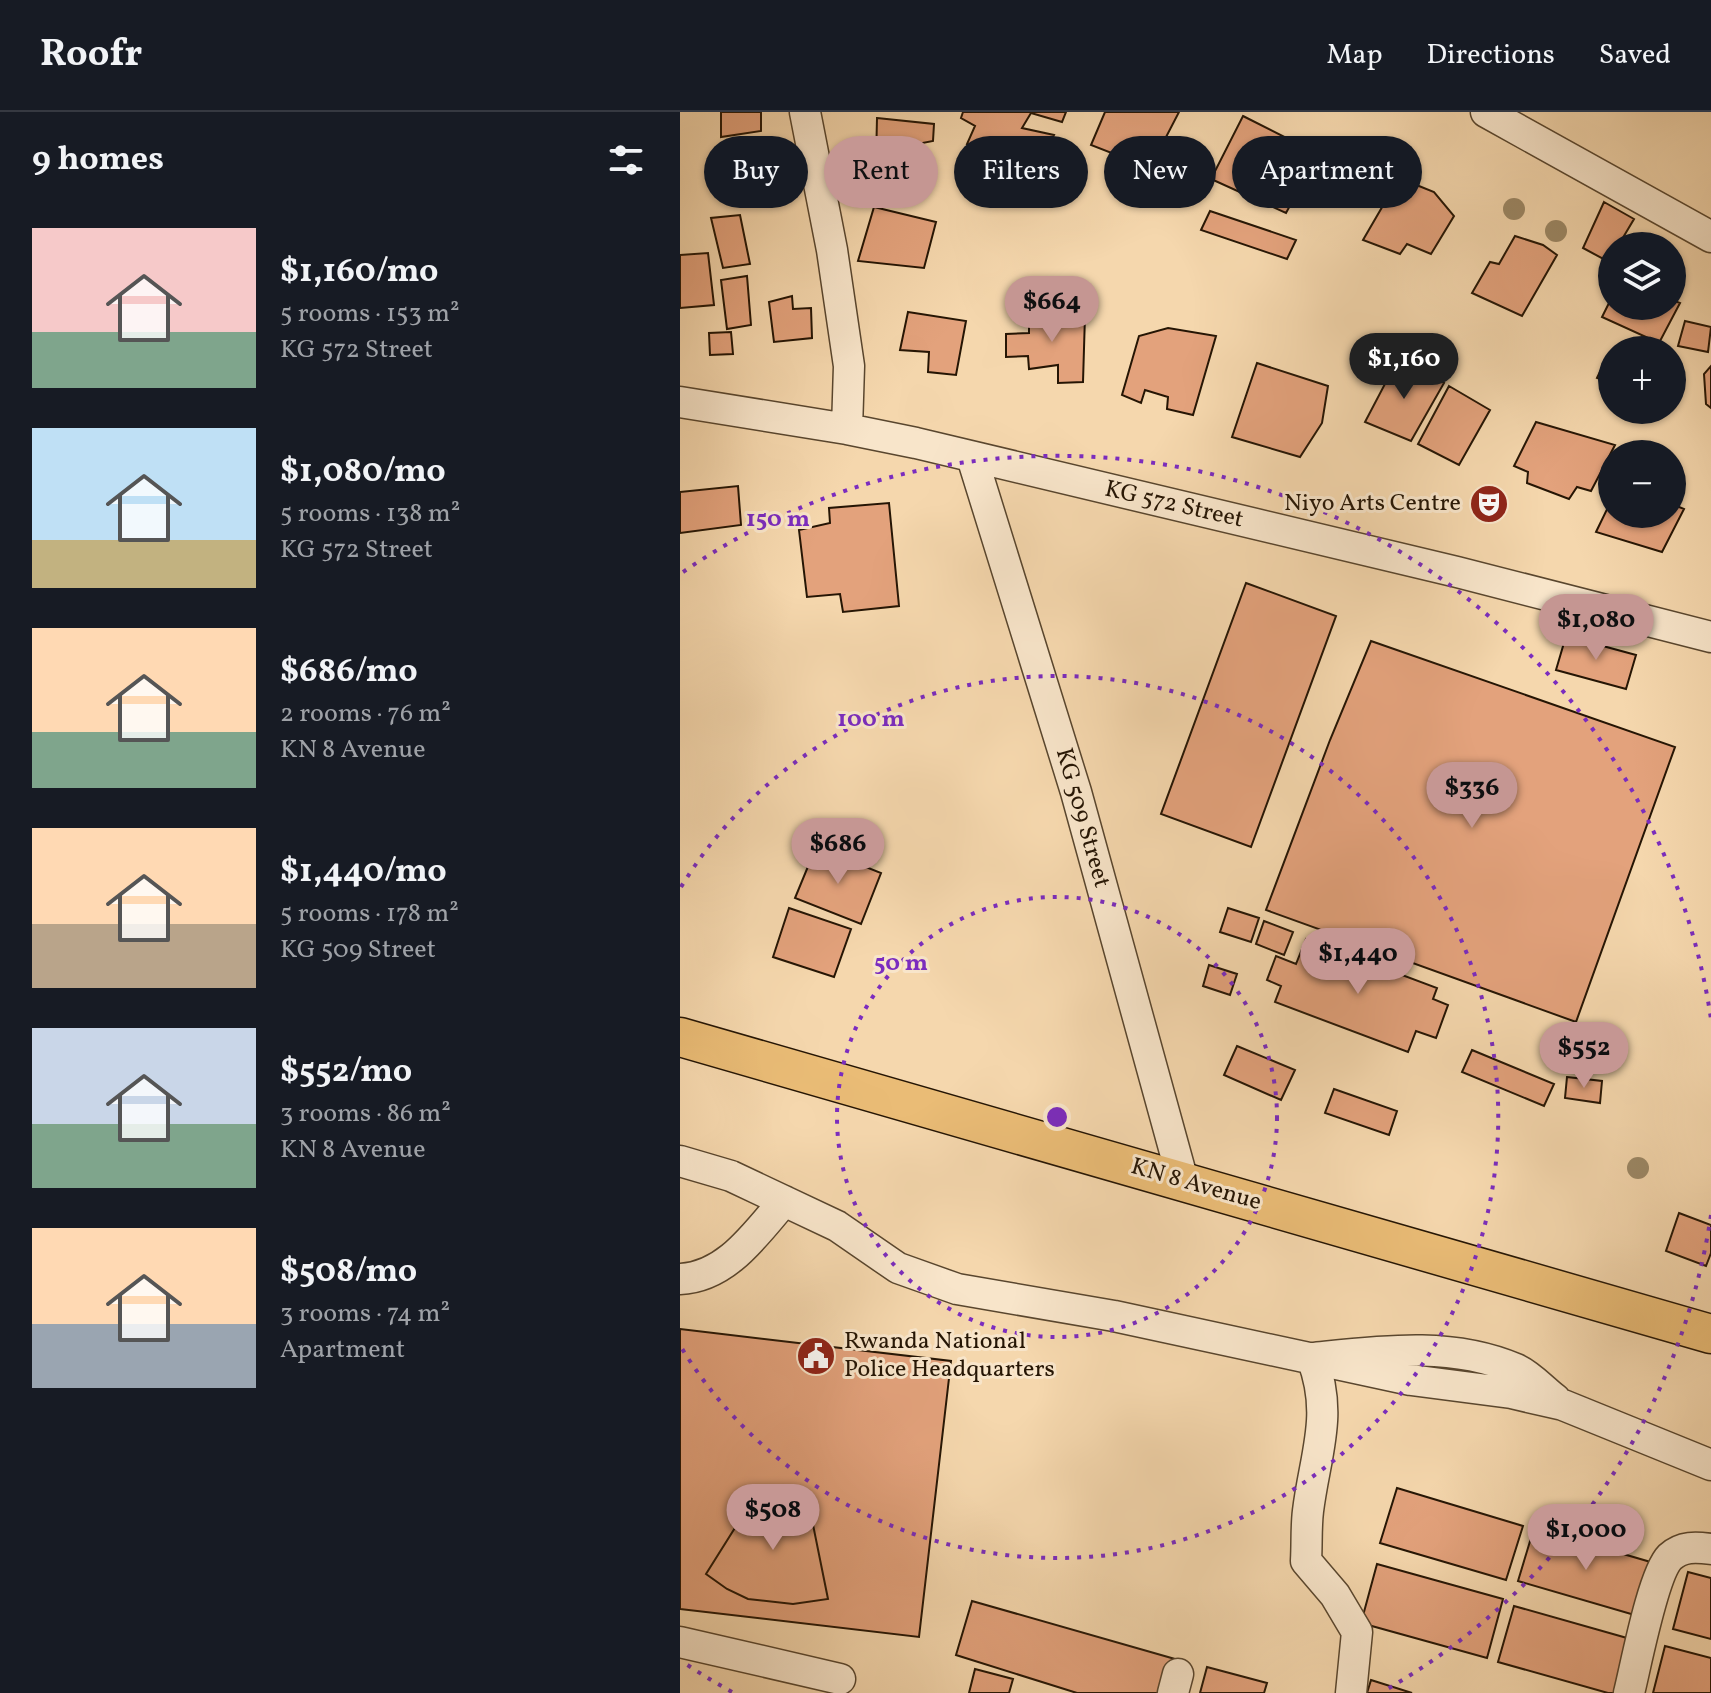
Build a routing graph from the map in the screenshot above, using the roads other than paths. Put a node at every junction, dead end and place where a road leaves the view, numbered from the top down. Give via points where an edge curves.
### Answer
1 (805, 112) edge
2 (1486, 112) edge
3 (1711, 237) edge
4 (680, 402) edge
5 (847, 429) junction
6 (972, 457) junction
7 (1711, 637) edge
8 (680, 1037) edge
9 (680, 1161) edge
10 (1183, 1181) junction
11 (784, 1201) junction
12 (680, 1279) edge
13 (1711, 1334) edge
14 (1312, 1358) junction
15 (1711, 1465) edge
16 (1711, 1549) edge
17 (680, 1642) edge
18 (840, 1679) dead end
19 (1351, 1693) edge
20 (1629, 1693) edge

1 - 5 street via 849,366
2 - 3 street
4 - 5 street, KG 572 Street
5 - 6 street, KG 572 Street
6 - 7 street, KG 572 Street
6 - 10 street, KG 509 Street via 1076,792
8 - 10 main road, KN 8 Avenue
9 - 11 street via 731,1176
10 - 13 main road, KN 8 Avenue
11 - 12 street via 737,1256 693,1279
11 - 14 street via 837,1226 898,1268 957,1289
14 - 15 street via 1563,1405
14 - 19 street via 1321,1381 1324,1418 1308,1512 1306,1561 1357,1632
16 - 20 street via 1694,1546 1668,1559
17 - 18 street

